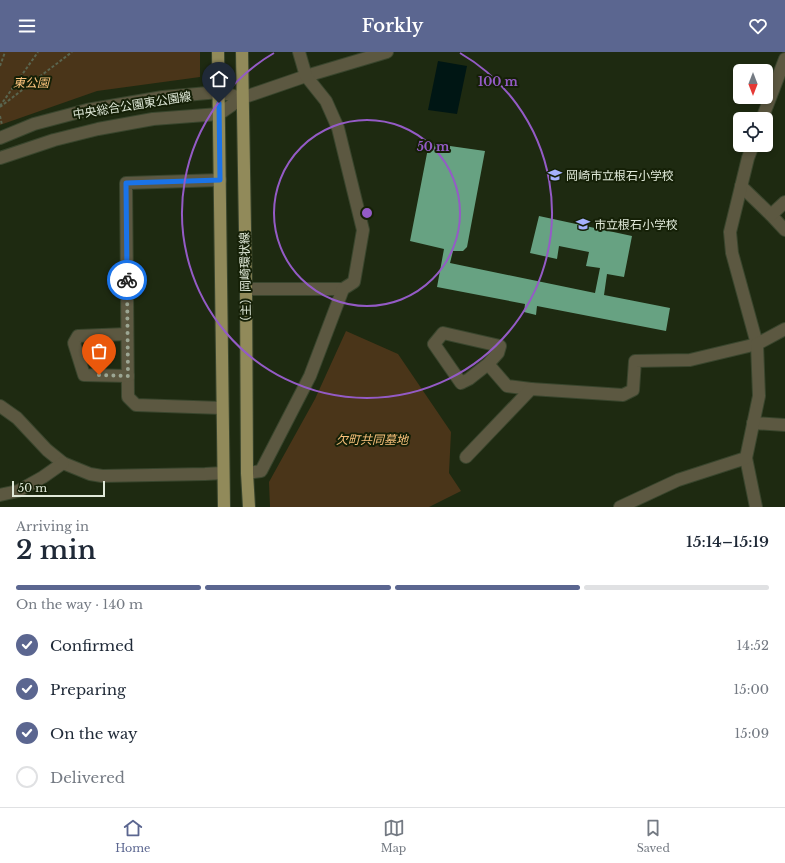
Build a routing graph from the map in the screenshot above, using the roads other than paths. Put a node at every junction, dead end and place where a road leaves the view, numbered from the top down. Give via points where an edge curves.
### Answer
1 (218, 52) edge
2 (242, 52) edge
3 (299, 52) edge
4 (387, 52) edge
5 (782, 58) edge
6 (306, 76) junction
7 (219, 92) junction
8 (242, 98) junction
9 (764, 112) edge
10 (219, 114) junction
11 (0, 138) edge
12 (751, 152) edge
13 (0, 158) edge
14 (220, 180) junction
15 (741, 186) junction
16 (785, 202) edge
17 (771, 215) junction
18 (785, 230) edge
19 (246, 289) junction
20 (343, 289) junction
21 (785, 329) edge
22 (128, 334) junction
23 (757, 344) junction
24 (488, 364) junction
25 (128, 376) junction
26 (531, 390) junction
27 (0, 406) edge
28 (222, 408) junction
29 (753, 423) junction
30 (785, 425) edge
31 (466, 457) dead end
32 (746, 458) junction
33 (63, 463) junction
34 (223, 473) junction
35 (247, 473) junction
36 (0, 495) edge
37 (224, 507) edge
38 (249, 507) edge
39 (620, 507) edge
40 (756, 507) edge

1 - 7 main road, （主）岡崎環状線
2 - 8 main road, （主）岡崎環状線
3 - 6 street
4 - 6 street
5 - 9 street
6 - 8 street
6 - 20 street via 326,101 338,128 363,230 354,282
7 - 8 street, 中央総合公園東公園線
7 - 10 main road, （主）岡崎環状線
7 - 11 street, 中央総合公園東公園線 via 163,97 87,110 34,124
8 - 10 street
8 - 19 main road, （主）岡崎環状線
10 - 13 street via 153,119 98,129
10 - 14 main road, （主）岡崎環状線
12 - 15 street
14 - 22 street via 126,183
14 - 28 main road, （主）岡崎環状線
15 - 17 street
15 - 23 street via 730,232 732,253
16 - 17 street
17 - 18 street
19 - 20 street
19 - 35 main road, （主）岡崎環状線
20 - 35 street via 310,376 261,471
21 - 23 street
22 - 25 street
22 - 25 street via 78,336 74,343 84,375
23 - 26 street via 690,360 635,360 632,390 622,395
23 - 29 street via 759,396
24 - 24 street via 461,383 434,344 443,333 500,346 498,353
24 - 26 street via 507,386
25 - 28 street via 128,397 136,405
26 - 31 street
27 - 33 street via 17,418
28 - 34 main road, （主）岡崎環状線
29 - 30 street
29 - 32 street
32 - 39 street via 678,480
32 - 40 street
33 - 34 street via 102,476
33 - 36 street via 18,491
34 - 37 main road, （主）岡崎環状線
35 - 38 main road, （主）岡崎環状線

